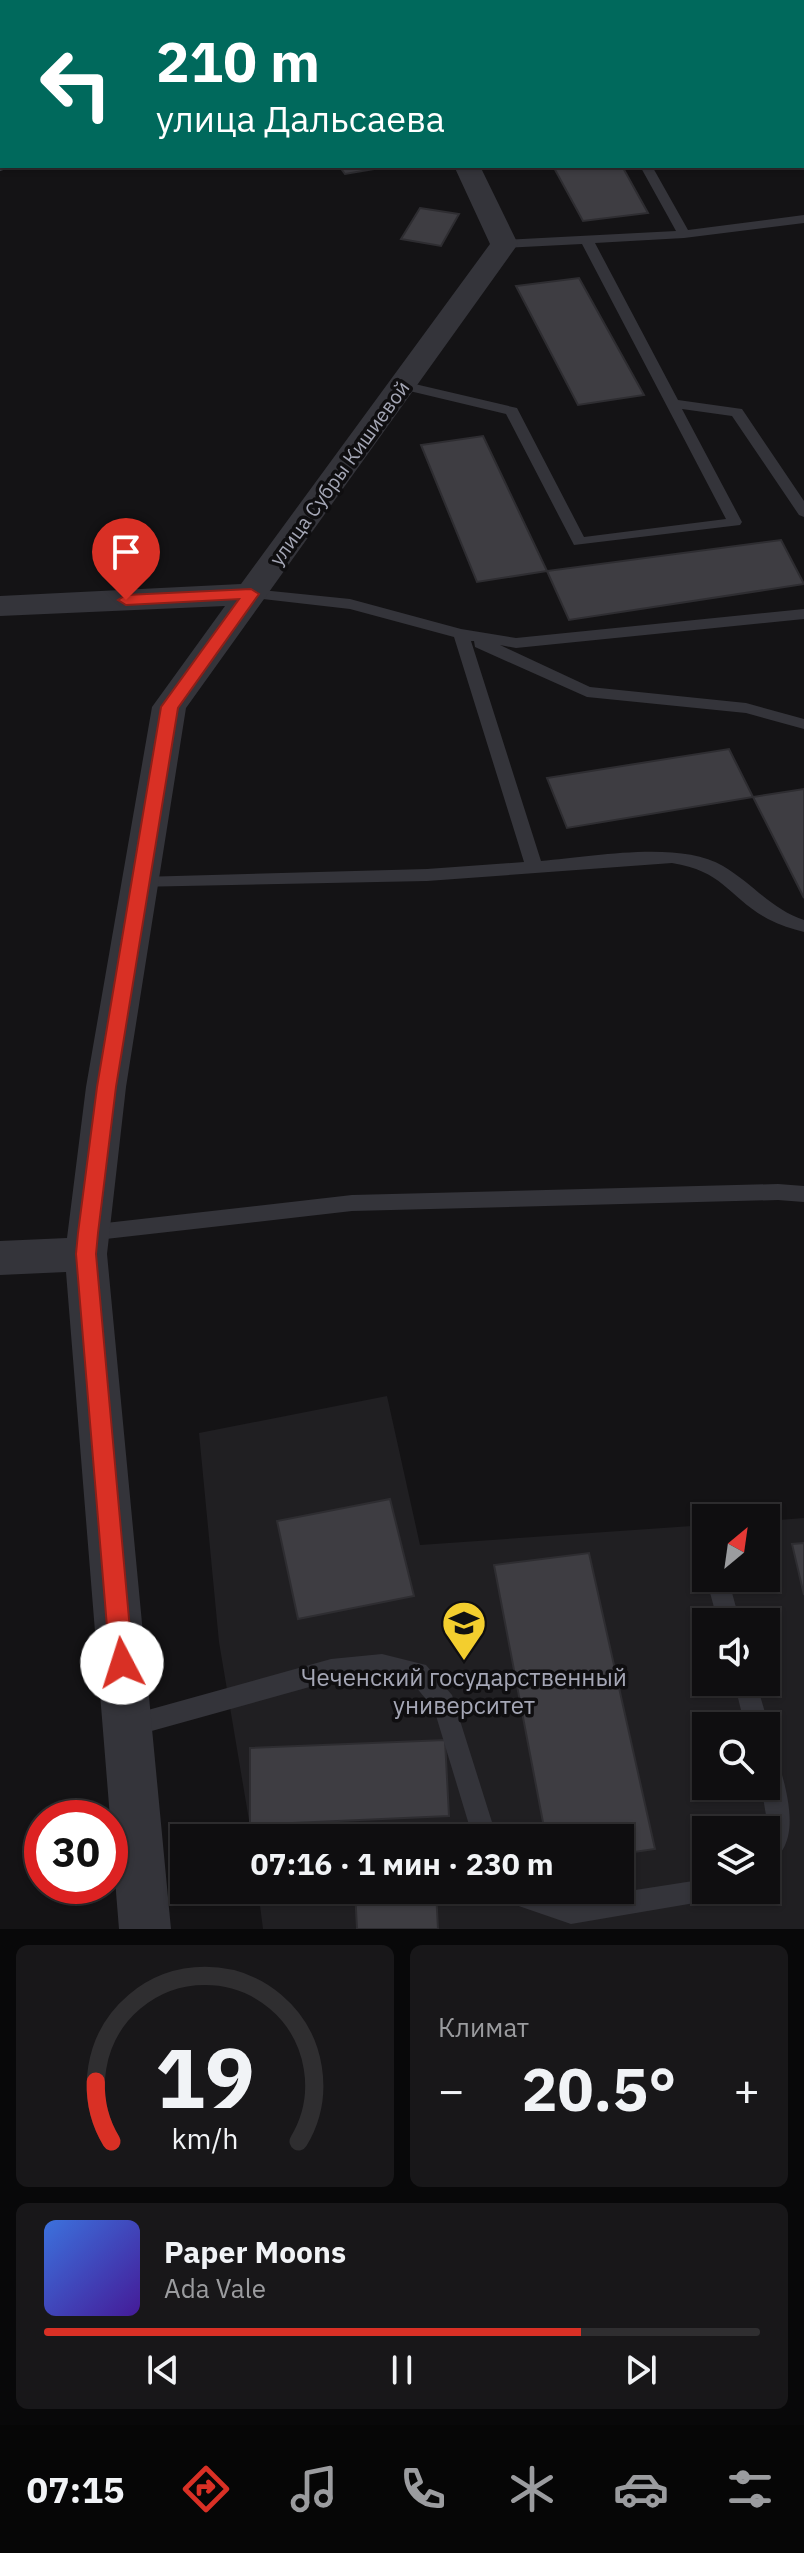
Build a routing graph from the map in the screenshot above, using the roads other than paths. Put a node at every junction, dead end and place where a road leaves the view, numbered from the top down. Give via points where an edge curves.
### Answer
1 (468, 168) edge
2 (647, 168) edge
3 (804, 219) edge
4 (684, 234) junction
5 (586, 239) junction
6 (504, 244) junction
7 (402, 385) junction
8 (672, 403) junction
9 (804, 512) edge
10 (251, 594) junction
11 (0, 606) edge
12 (804, 614) edge
13 (461, 634) junction
14 (804, 724) edge
15 (534, 866) junction
16 (140, 883) junction
17 (804, 926) edge
18 (804, 1194) edge
19 (87, 1244) junction
20 (0, 1258) edge
21 (127, 1726) junction
22 (481, 1824) edge
23 (692, 1894) edge
24 (634, 1902) edge
25 (548, 1904) edge
26 (623, 1904) edge
27 (145, 1929) edge

1 - 6 street
2 - 4 lane
3 - 4 lane
4 - 5 lane
5 - 6 lane
5 - 8 lane
6 - 7 street, улица Субры Кишиевой
7 - 8 lane via 512,411 579,542 735,522
7 - 10 street, улица Субры Кишиевой
8 - 9 lane via 737,412
10 - 11 street
10 - 13 lane via 350,604
10 - 16 street, улица Субры Кишиевой via 169,707
12 - 13 lane via 516,643
13 - 14 lane via 587,692 746,708
13 - 15 lane
15 - 16 lane via 427,875
15 - 17 lane via 672,857 702,863 772,915
16 - 19 street, улица Субры Кишиевой via 106,1087
18 - 19 lane via 352,1203
19 - 20 street
19 - 21 street, улица Субры Кишиевой
21 - 22 lane via 331,1670 382,1665 418,1672 444,1703
21 - 27 street, улица Субры Кишиевой
23 - 24 lane
25 - 26 lane via 571,1912

